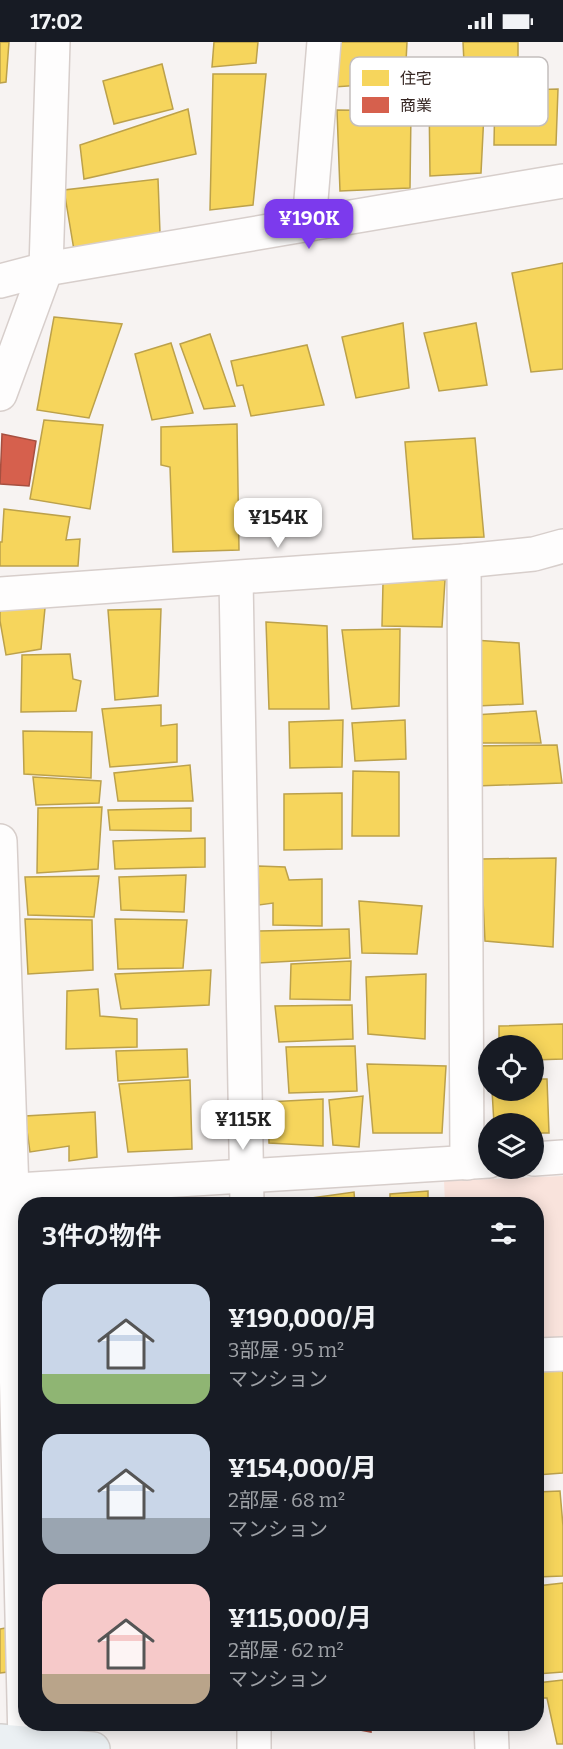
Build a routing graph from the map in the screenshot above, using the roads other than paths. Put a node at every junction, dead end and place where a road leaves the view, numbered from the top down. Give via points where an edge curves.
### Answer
1 (53, 42) edge
2 (324, 42) edge
3 (563, 181) edge
4 (309, 224) junction
5 (46, 269) junction
6 (0, 281) edge
7 (0, 394) edge
8 (563, 546) edge
9 (464, 561) junction
10 (237, 578) junction
11 (0, 594) edge
12 (0, 841) edge
13 (563, 1157) edge
14 (544, 1158) edge
15 (478, 1162) edge
16 (247, 1190) edge
17 (6, 1191) edge
18 (563, 1354) edge
19 (544, 1355) edge
20 (254, 1731) edge
21 (491, 1731) edge
22 (13, 1742) edge
23 (93, 1749) edge
24 (254, 1749) edge
25 (492, 1749) edge

1 - 5 street
2 - 4 street
3 - 4 street
4 - 5 street
5 - 6 street
5 - 7 street
8 - 9 street via 534,554
9 - 10 street
9 - 15 street
10 - 11 street
10 - 16 street
12 - 17 street
13 - 14 street
15 - 16 street
16 - 17 street
17 - 22 street
18 - 19 street
20 - 24 street
21 - 25 street
22 - 23 main road

